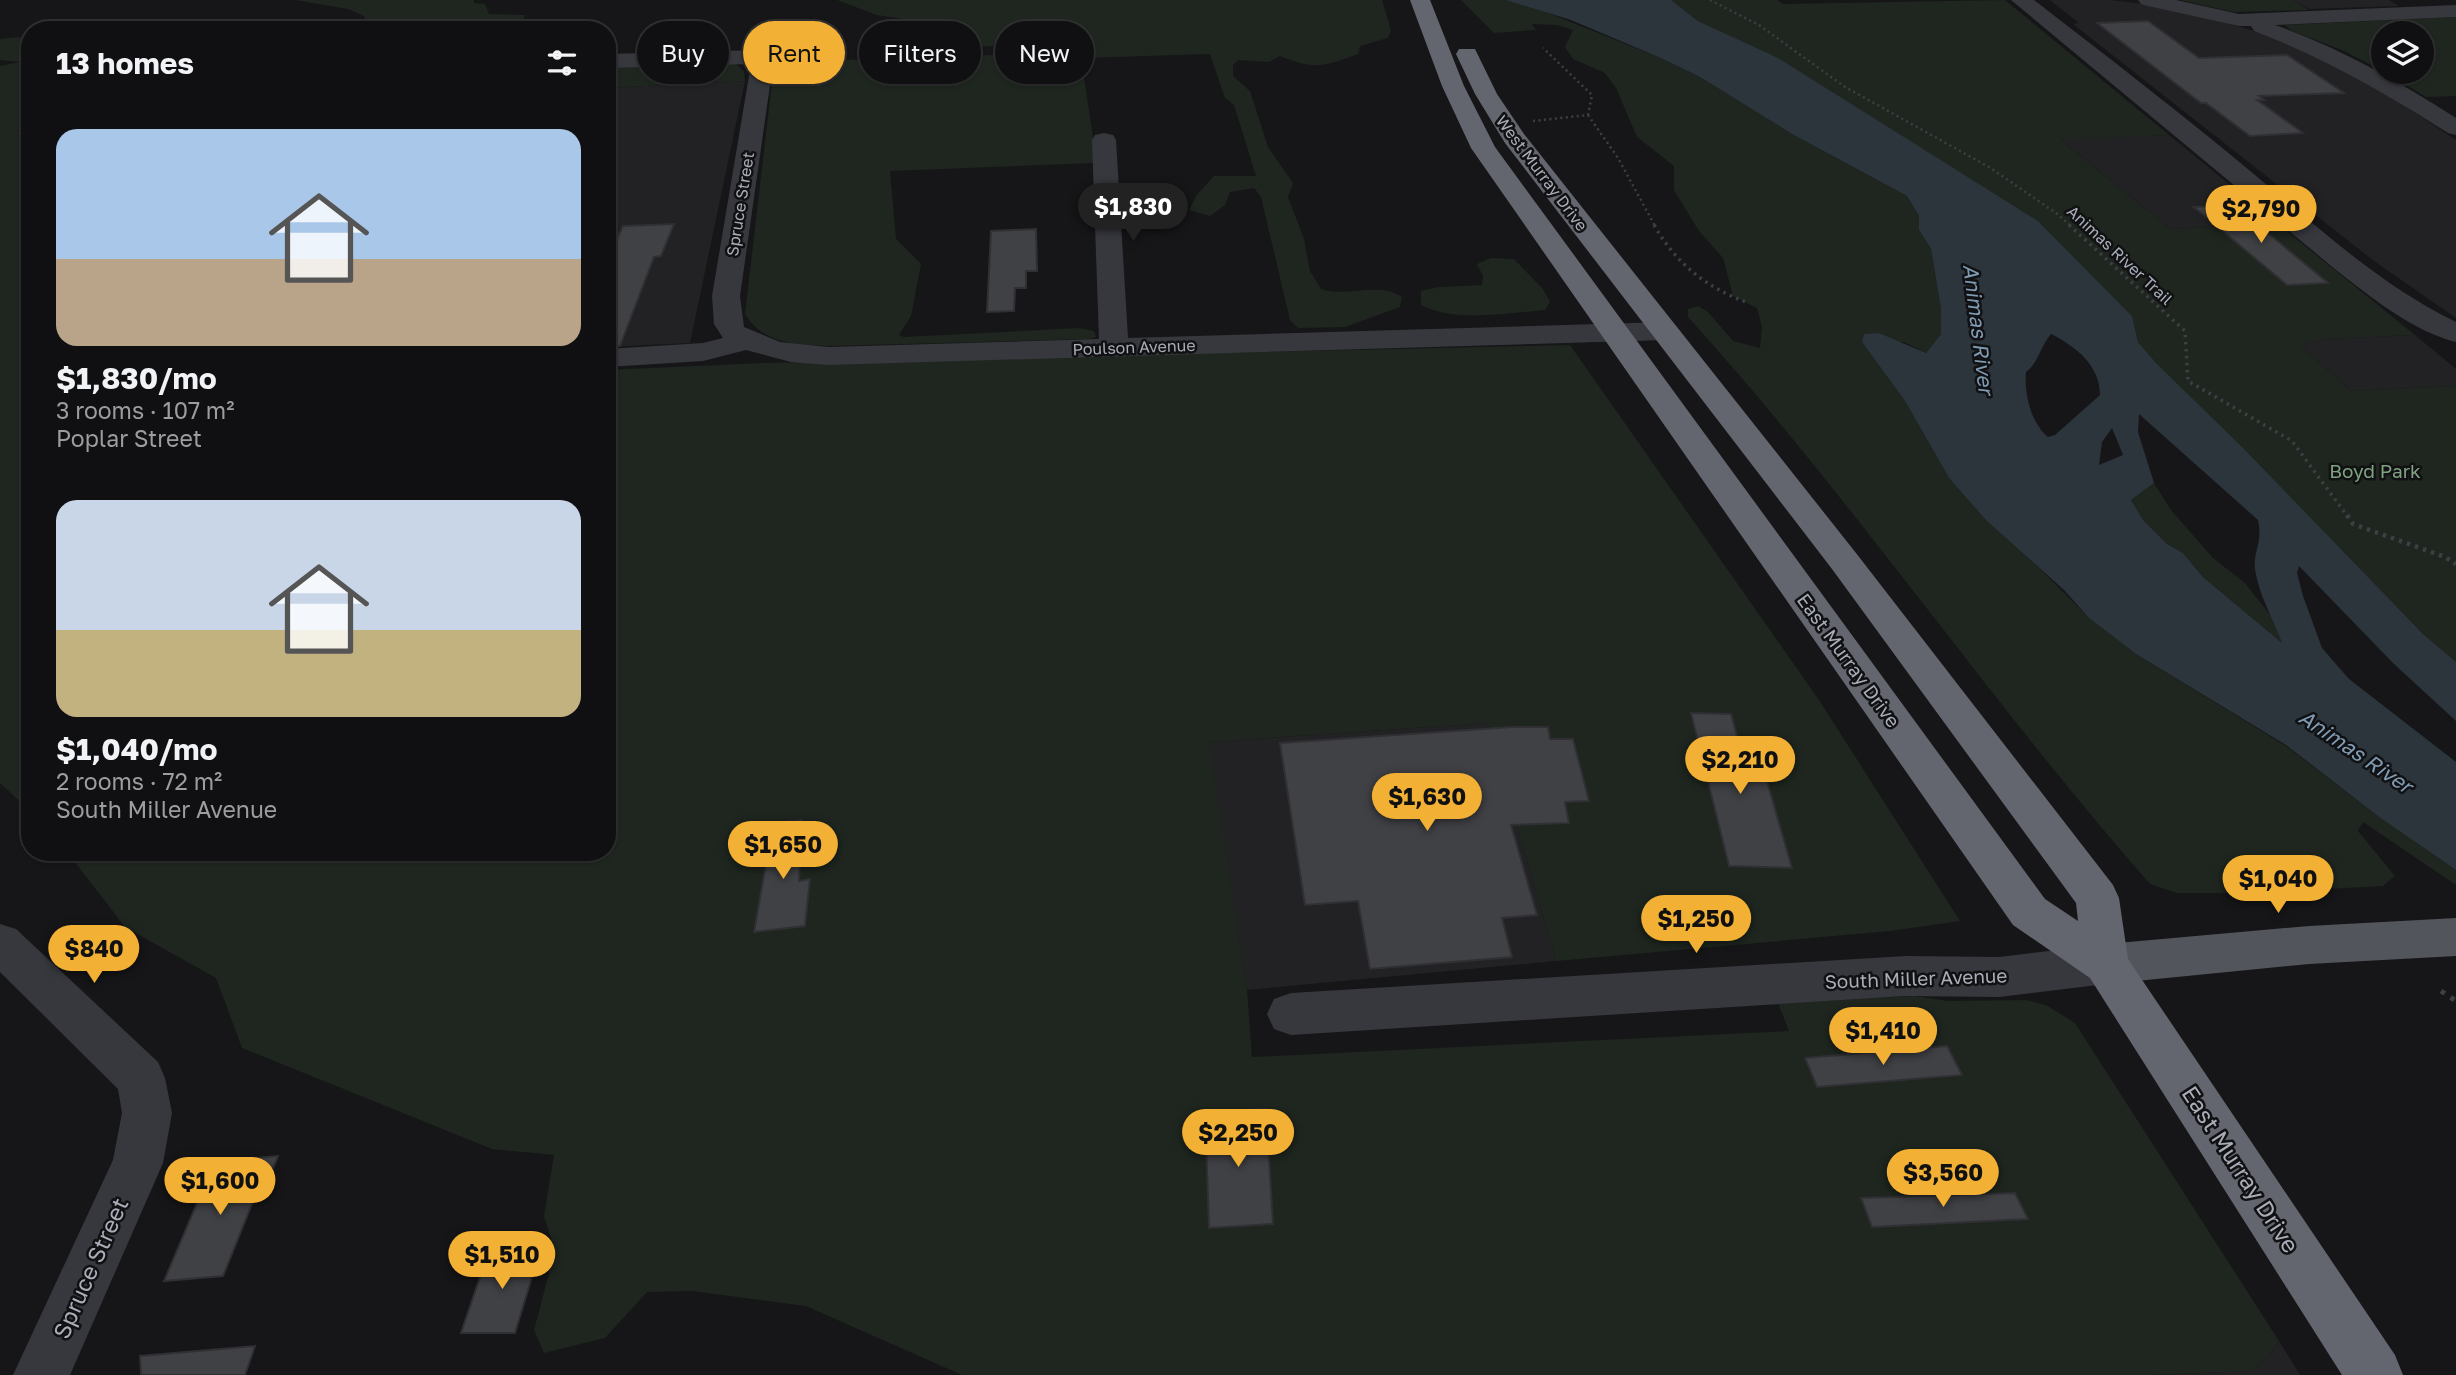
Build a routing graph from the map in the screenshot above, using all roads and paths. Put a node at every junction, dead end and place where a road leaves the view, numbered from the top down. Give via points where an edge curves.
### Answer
1 (1420, 0) edge
2 (1444, 0) edge
3 (1710, 0) edge
4 (2021, 0) edge
5 (2148, 0) edge
6 (2456, 11) edge
7 (2239, 20) junction
8 (1543, 48) dead end
9 (616, 61) edge
10 (1588, 115) junction
11 (1529, 121) dead end
12 (2456, 128) edge
13 (1104, 140) dead end
14 (1746, 302) dead end
15 (1665, 331) junction
16 (1614, 333) junction
17 (2456, 333) edge
18 (747, 341) junction
19 (1114, 348) junction
20 (616, 358) edge
21 (2456, 564) edge
22 (2456, 937) edge
23 (0, 943) edge
24 (2106, 964) junction
25 (2441, 991) dead end
26 (2456, 1001) edge
27 (1291, 1014) dead end
28 (41, 1375) edge
29 (2375, 1375) edge

1 - 16 highway, West Murray Drive via 1483,148
2 - 15 highway, West Murray Drive via 1477,78 1502,121
3 - 21 path, Animas River Trail via 1759,25 1845,87 1989,167 2056,213 2185,331 2188,381 2292,440 2353,524
4 - 17 street via 2173,119 2374,287 2427,321
5 - 7 street
6 - 7 street
7 - 12 street via 2355,65
8 - 10 path via 1592,95
9 - 18 street, Spruce Street via 763,57 726,296 728,324
10 - 11 path
10 - 14 path via 1605,133 1649,217 1677,258 1712,288
13 - 19 street
15 - 16 street, Poulson Avenue
15 - 24 highway, East Murray Drive via 2097,898
16 - 19 street, Poulson Avenue
16 - 24 highway, East Murray Drive via 2029,912
18 - 19 street, Poulson Avenue via 787,353 828,356
18 - 20 street via 703,352
22 - 24 main road, South Miller Avenue
23 - 28 street, Spruce Street via 141,1078 147,1113 138,1163
24 - 27 street, South Miller Avenue via 1998,977 1906,976
24 - 29 highway, East Murray Drive
25 - 26 path

